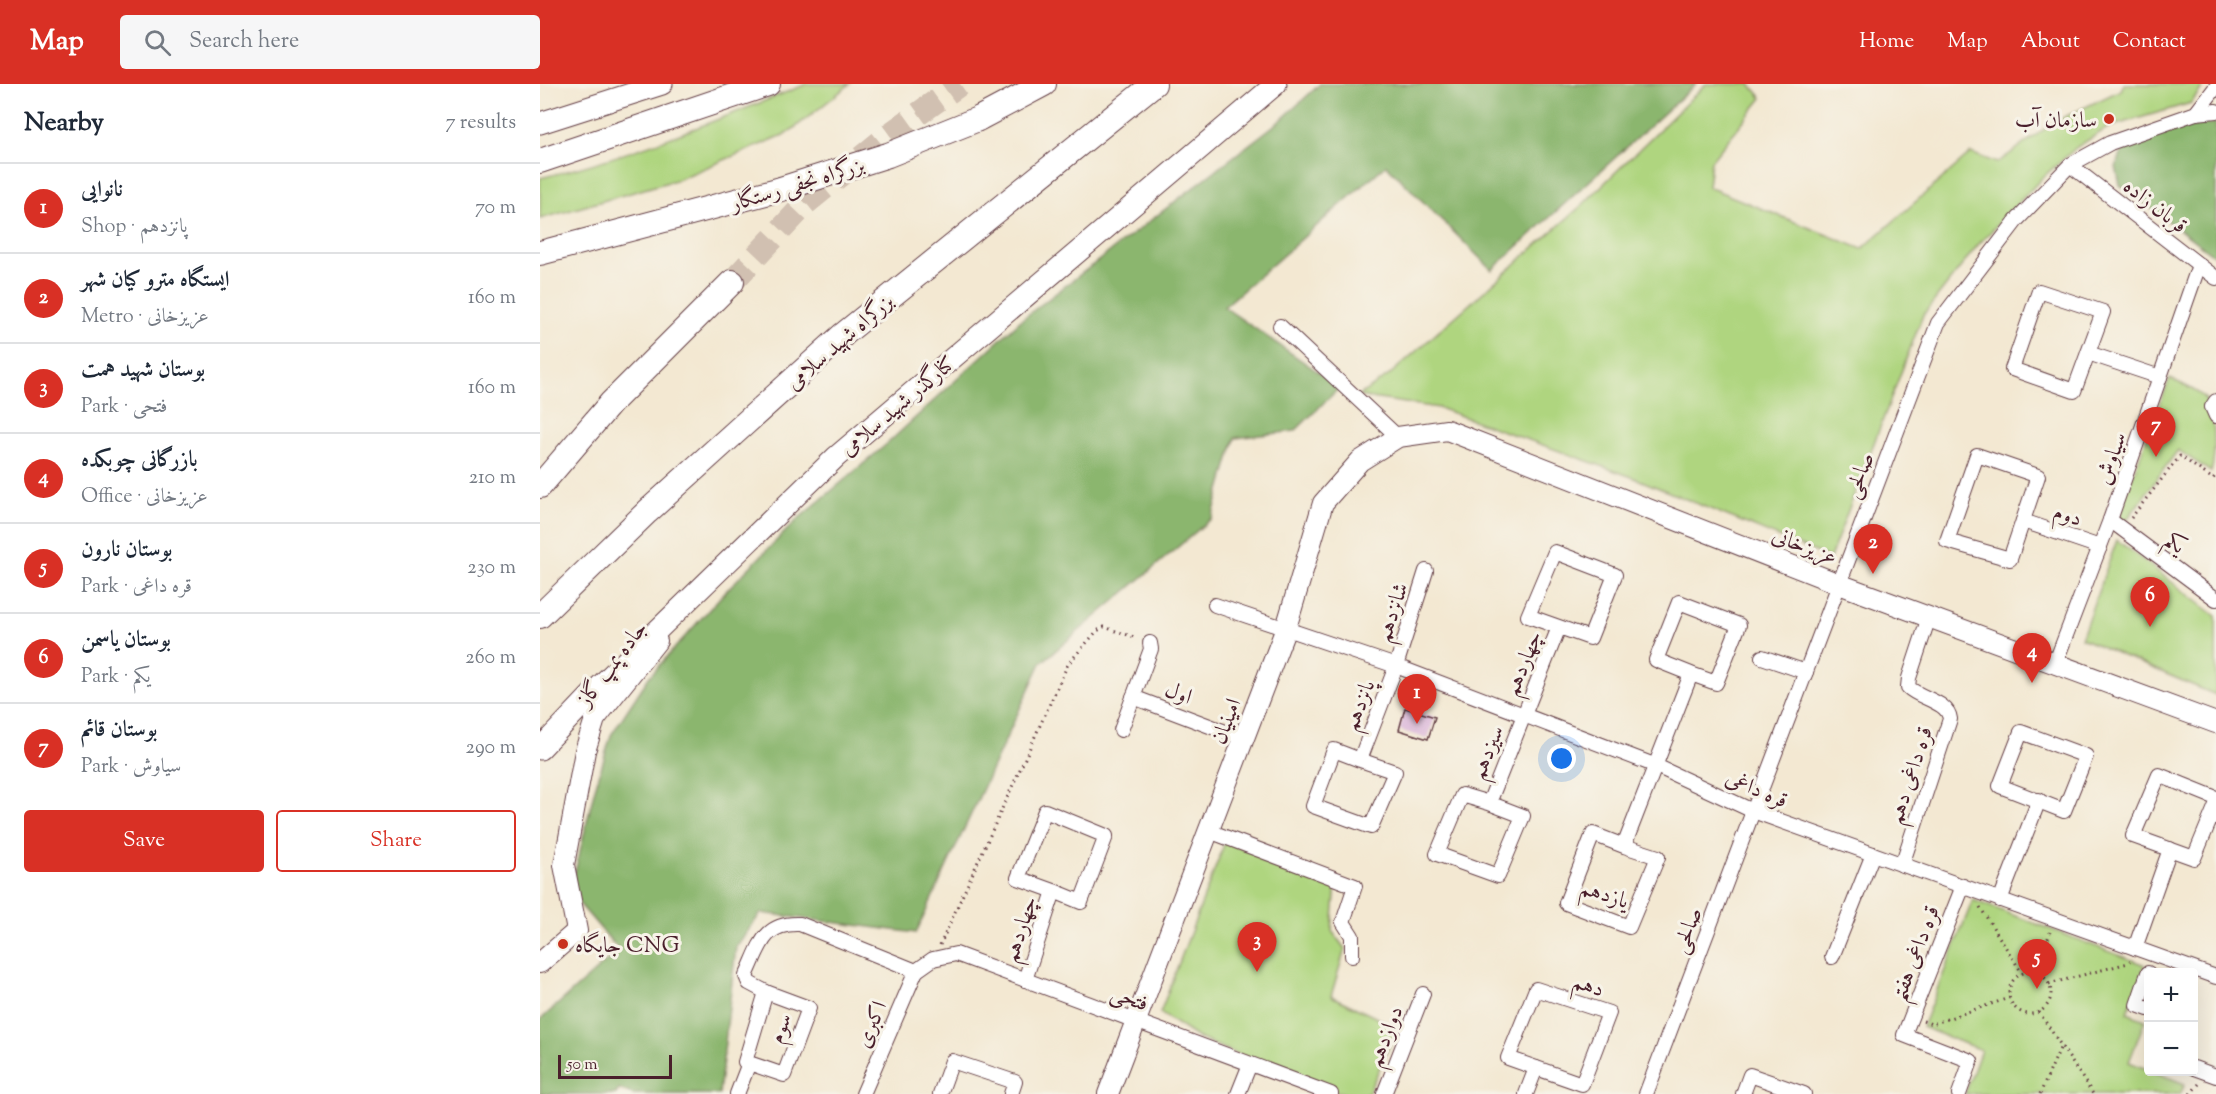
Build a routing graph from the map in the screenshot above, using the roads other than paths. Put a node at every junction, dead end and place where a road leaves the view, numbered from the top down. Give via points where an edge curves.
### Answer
1 (662, 84) edge
2 (768, 84) edge
3 (1044, 84) edge
4 (1154, 84) edge
5 (1276, 84) edge
6 (2216, 87) edge
7 (2216, 111) edge
8 (2196, 113) junction
9 (540, 123) edge
10 (540, 161) edge
11 (2070, 165) junction
12 (540, 253) edge
13 (2199, 265) junction
14 (2216, 278) edge
15 (732, 282) tunnel mouth
16 (1280, 326) dead end
17 (2088, 353) junction
18 (2160, 377) junction
19 (2216, 401) edge
20 (2216, 416) edge
21 (1447, 430) joint
22 (1398, 437) junction
23 (540, 486) edge
24 (2110, 520) junction
25 (2023, 521) junction
26 (2100, 547) junction
27 (1426, 571) dead end
28 (1839, 584) junction
29 (693, 596) junction
30 (2216, 599) edge
31 (1215, 605) dead end
32 (540, 616) edge
33 (1929, 617) junction
34 (1559, 627) junction
35 (1286, 628) junction
36 (1150, 643) road end
37 (1762, 657) dead end
38 (2055, 664) junction
39 (1396, 666) junction
40 (1806, 672) junction
41 (1690, 674) junction
42 (1133, 697) junction
43 (1523, 715) junction
44 (2216, 723) edge
45 (1121, 730) dead end
46 (1244, 739) junction
47 (540, 749) edge
48 (1360, 760) junction
49 (1654, 765) junction
50 (2216, 798) edge
51 (2039, 800) junction
52 (1489, 803) junction
53 (2216, 806) edge
54 (1753, 811) junction
55 (1209, 831) junction
56 (1624, 846) junction
57 (2170, 849) junction
58 (1873, 854) junction
59 (1902, 865) junction
60 (1963, 886) junction
61 (1054, 891) junction
62 (2000, 900) junction
63 (2135, 948) junction
64 (2155, 955) junction
65 (1352, 956) dead end
66 (1832, 957) dead end
67 (540, 963) edge
68 (2151, 968) edge
69 (916, 971) junction
70 (2216, 976) edge
71 (1025, 980) junction
72 (766, 992) junction
73 (1423, 994) dead end
74 (1136, 1021) junction
75 (749, 1063) junction
76 (1250, 1064) junction
77 (1536, 1068) junction
78 (2198, 1070) edge
79 (2216, 1076) edge
80 (737, 1094) edge
81 (863, 1094) edge
82 (940, 1094) edge
83 (1011, 1094) edge
84 (1108, 1094) edge
85 (1238, 1094) edge
86 (1331, 1094) edge
87 (1384, 1094) edge
88 (1526, 1094) edge
89 (1646, 1094) edge
90 (1743, 1094) edge
91 (1804, 1094) edge
92 (1959, 1094) edge

1 - 9 main road
2 - 10 highway
3 - 12 highway, بزرگراه نجفی رستگار, bridge via 978,119 888,155 781,189
4 - 32 highway, بزرگراه شهید سلامی via 844,334 647,512
5 - 29 main road, کنارگذر شهید سلامی via 836,457
6 - 8 street
7 - 8 street, صالحی
8 - 11 street, صالحی via 2110,143
11 - 13 street, قربان زاده
11 - 28 street, صالحی via 2016,221 1938,323
13 - 14 street, قربان زاده
13 - 18 street, سیاوش
15 - 23 highway via 610,403
16 - 22 street
17 - 17 street via 2103,312 2039,291 2012,369 2074,391
17 - 18 street
18 - 24 street, سیاوش
19 - 20 street via 2212,407
21 - 22 main road, امینیان
21 - 28 main road, عزیزخانی
22 - 35 main road, امینیان via 1360,461 1323,503
24 - 26 street, سیاوش
24 - 30 street, یکم
25 - 25 street via 2010,560 1947,541 1977,455 2038,476
25 - 26 street, دوم
26 - 38 street, سیاوش
27 - 39 street, شانزدهم
28 - 33 main road, عزیزخانی
28 - 40 street, صالحی
29 - 47 main road, کنارگذر شهید سلامی
29 - 67 main road, جاده پمپ گاز via 595,719 585,751 564,865 577,931
31 - 35 street, قره داغی
33 - 38 main road, عزیزخانی
33 - 59 street, قره داغی دهم via 1908,687 1944,707 1950,719
34 - 34 street, چهاردهم via 1528,616 1555,552 1615,575 1590,638
34 - 43 street, چهاردهم
35 - 39 street, قره داغی
35 - 46 main road, امینیان
36 - 42 street
37 - 40 street
38 - 44 main road, عزیزخانی
39 - 43 street, قره داغی
39 - 48 street, پانزدهم
40 - 54 street, صالحی
41 - 41 street via 1656,660 1679,602 1739,625 1716,683
41 - 49 street
42 - 45 street
42 - 46 street, اول
43 - 49 street, قره داغی
43 - 52 street, سیزدهم
46 - 55 main road, امینیان
48 - 48 street, پانزدهم via 1395,772 1371,827 1313,806 1334,750
49 - 54 street, قره داغی
49 - 56 street
50 - 57 street via 2159,775 2133,836
51 - 51 street via 2064,811 2086,756 2021,732 2000,786
51 - 62 street
52 - 52 street, سیزدهم via 1522,816 1497,876 1437,854 1462,795
53 - 57 street via 2194,858
54 - 58 street, قره داغی
54 - 89 street, صالحی
55 - 65 street via 1355,886 1343,922 1352,936
55 - 74 main road, امینیان
56 - 56 street, یازدهم via 1658,857 1629,927 1566,903 1593,834
57 - 63 street
58 - 59 street, قره داغی
58 - 66 street
59 - 60 street, قره داغی
60 - 62 street, قره داغی
60 - 92 street, قره داغی هفتم via 1904,1035 1971,1062
61 - 61 street, چهاردهم via 1081,902 1106,836 1045,811 1018,878
61 - 71 street, چهاردهم
62 - 63 street, قره داغی
63 - 64 street, قره داغی
64 - 68 street
64 - 70 street, قره داغی
69 - 71 street, فتحی via 933,959 956,954
69 - 72 street via 800,924 780,924 768,930 746,976 749,983
69 - 81 street, اکبری
71 - 74 street, فتحی
72 - 75 street, سوم via 745,1062
72 - 75 street, سوم via 809,1008 784,1075
73 - 87 street, دوازدهم
74 - 76 street, فتحی
74 - 84 main road, امینیان
75 - 80 street, سوم
76 - 85 street
76 - 86 street, فتحی
77 - 77 street, دهم via 1582,1084 1609,1013 1536,989 1509,1058
77 - 88 street
78 - 79 street
82 - 83 street via 952,1061 1015,1082
90 - 91 street via 1750,1075

